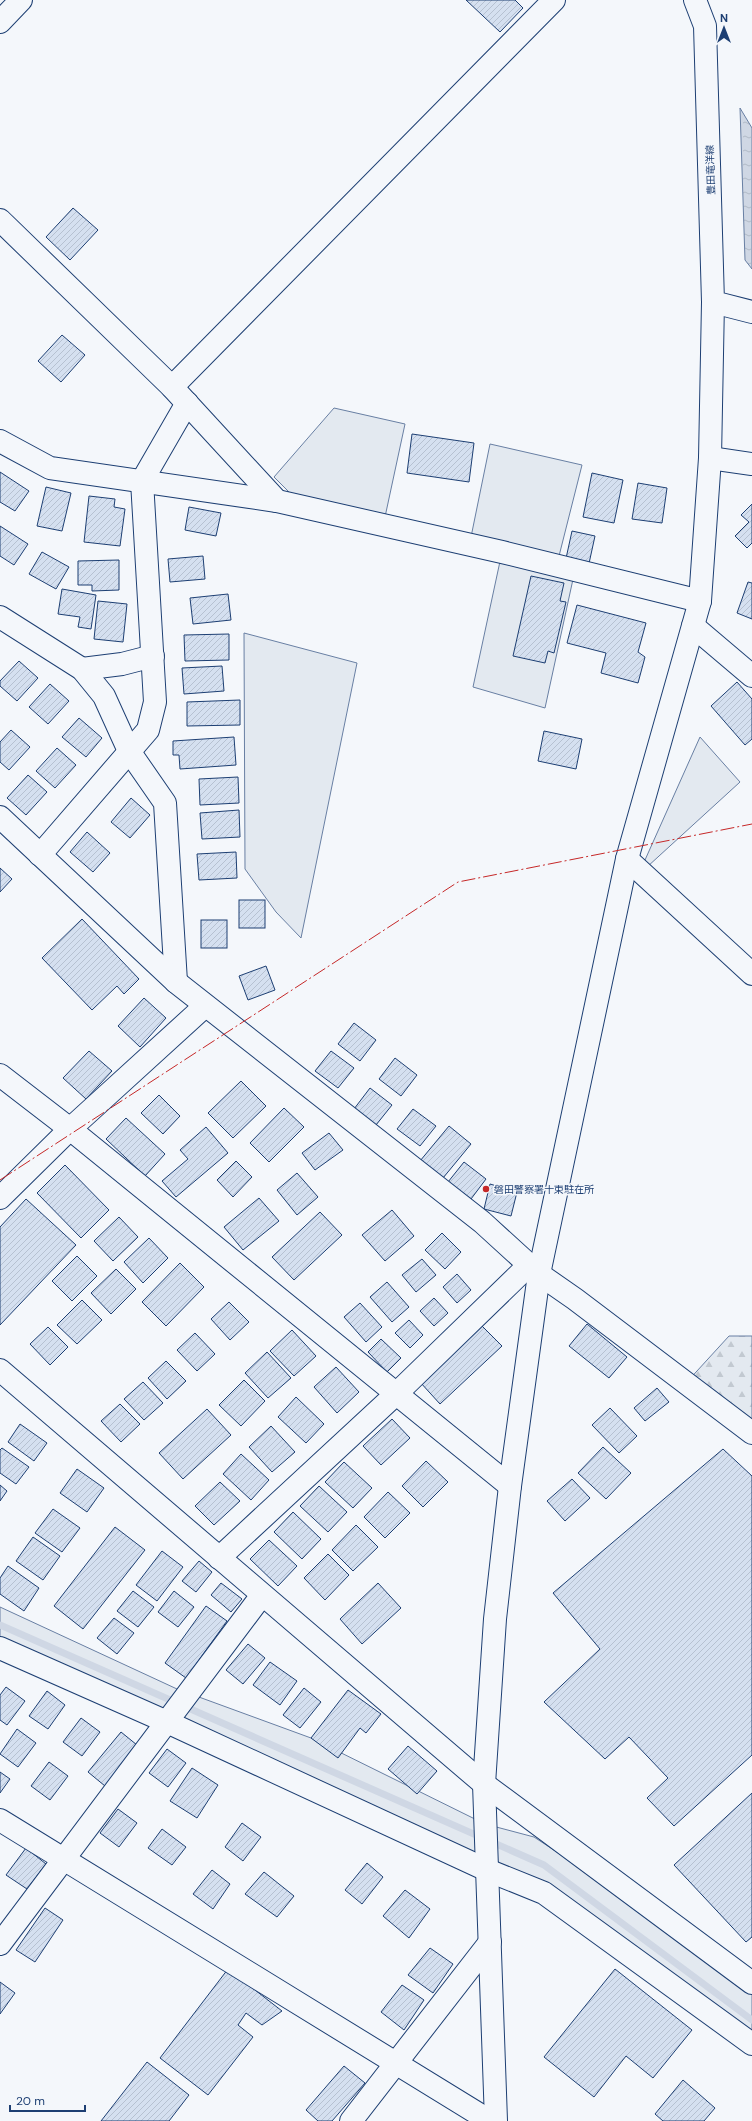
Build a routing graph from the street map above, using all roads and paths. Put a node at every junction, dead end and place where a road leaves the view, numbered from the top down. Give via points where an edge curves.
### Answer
1 (21, 0) edge
2 (554, 0) edge
3 (695, 0) edge
4 (0, 22) edge
5 (0, 220) edge
6 (713, 302) junction
7 (752, 312) edge
8 (172, 387) junction
9 (187, 403) junction
10 (0, 441) edge
11 (710, 458) junction
12 (752, 464) edge
13 (142, 481) junction
14 (277, 501) junction
15 (700, 601) junction
16 (0, 617) edge
17 (693, 626) junction
18 (153, 656) junction
19 (82, 669) junction
20 (752, 676) edge
21 (130, 751) junction
22 (0, 817) edge
23 (40, 855) junction
24 (627, 858) junction
25 (752, 974) edge
26 (176, 982) junction
27 (205, 1006) junction
28 (0, 1075) edge
29 (70, 1129) junction
30 (0, 1198) edge
31 (534, 1270) junction
32 (0, 1370) edge
33 (396, 1394) junction
34 (752, 1433) edge
35 (510, 1486) junction
36 (220, 1558) junction
37 (262, 1595) junction
38 (0, 1648) edge
39 (167, 1722) junction
40 (484, 1784) junction
41 (0, 1820) edge
42 (65, 1858) junction
43 (487, 1870) junction
44 (490, 1942) junction
45 (0, 1944) edge
46 (752, 1983) edge
47 (752, 2044) edge
48 (395, 2063) junction
49 (351, 2121) edge
50 (490, 2121) edge
51 (496, 2121) edge

1 - 4 street
2 - 8 street
3 - 6 street, 豊田竜洋線 via 705,26
5 - 8 street
6 - 7 street
6 - 11 street, 豊田竜洋線
8 - 9 street
9 - 13 street
9 - 14 street
10 - 13 street via 50,468
11 - 12 street
11 - 15 street, 豊田竜洋線
13 - 14 street
13 - 18 street
14 - 15 street via 502,552
15 - 17 street, 豊田竜洋線
16 - 19 street
17 - 20 street
17 - 24 street, 豊田竜洋線
18 - 19 street via 122,664
18 - 21 street via 156,702 148,730
19 - 21 street via 104,696
21 - 23 street
21 - 26 street via 165,803
22 - 23 street
23 - 26 street
24 - 25 street
24 - 31 street, 豊田竜洋線
26 - 27 street
27 - 29 street
27 - 31 street via 482,1222
28 - 29 street
29 - 30 street
29 - 33 street
31 - 33 street
31 - 34 street
31 - 35 street, 豊田竜洋線
32 - 36 street
33 - 35 street
33 - 36 street
35 - 40 street, 豊田竜洋線 via 494,1619
36 - 37 street
37 - 39 street
37 - 40 street
38 - 39 street
39 - 42 street
39 - 43 street
40 - 43 street, 豊田竜洋線
40 - 46 street
41 - 42 street
42 - 45 street
42 - 48 street
43 - 44 street, 豊田竜洋線
43 - 47 street via 544,1893
44 - 48 street
44 - 51 street, 豊田竜洋線
48 - 49 street
48 - 50 street

